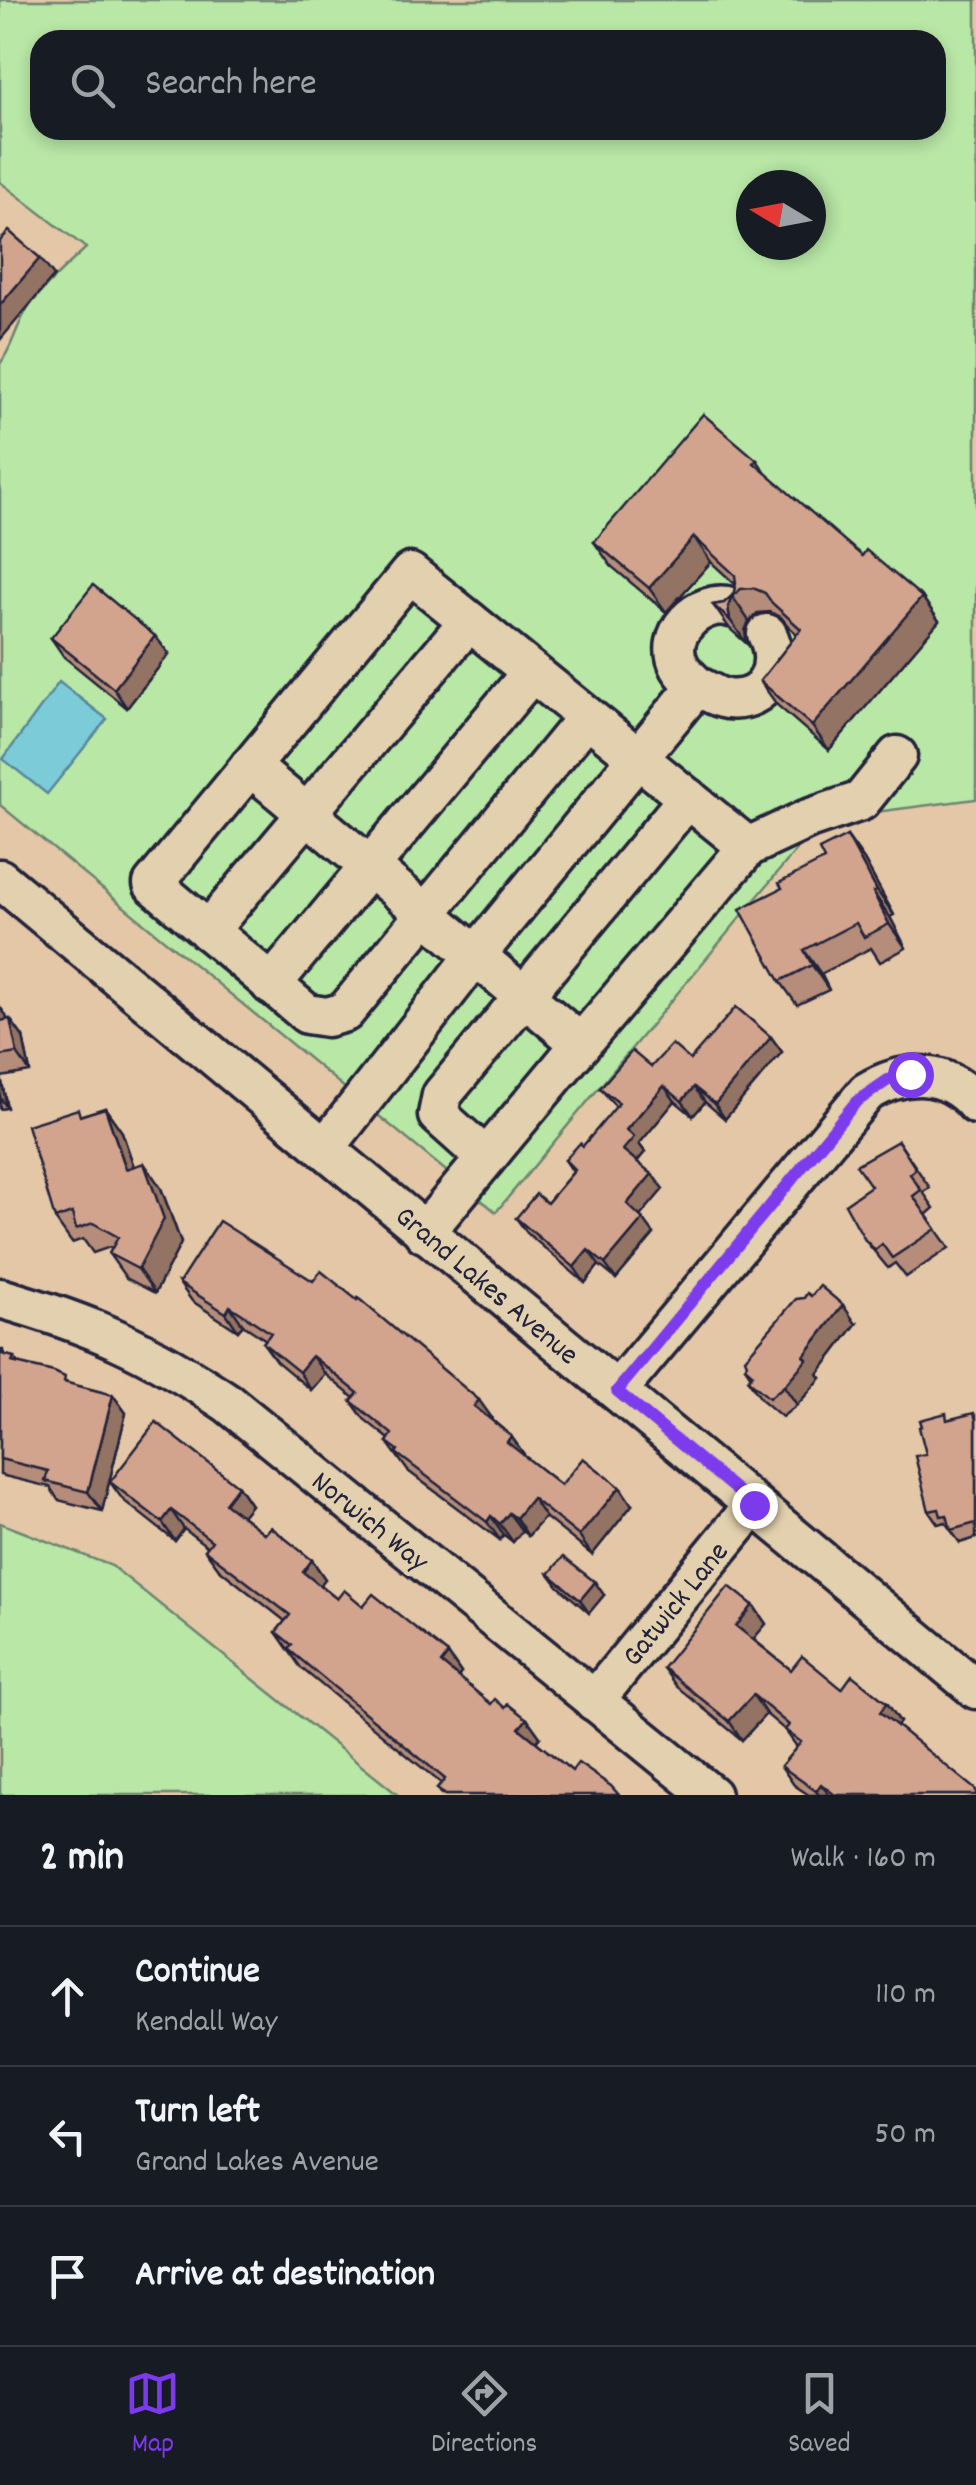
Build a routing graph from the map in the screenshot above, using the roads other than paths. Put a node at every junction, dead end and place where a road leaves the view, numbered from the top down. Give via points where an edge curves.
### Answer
1 (732, 607) edge
2 (468, 621) junction
3 (767, 634) dead end
4 (532, 672) junction
5 (697, 686) junction
6 (587, 717) junction
7 (897, 756) dead end
8 (639, 758) junction
9 (250, 766) junction
10 (688, 798) junction
11 (306, 814) junction
12 (748, 846) junction
13 (369, 867) junction
14 (0, 879) edge
15 (425, 914) junction
16 (208, 931) junction
17 (476, 955) junction
18 (272, 985) junction
19 (524, 995) junction
20 (582, 1044) junction
21 (976, 1104) edge
22 (325, 1148) junction
23 (486, 1158) junction
24 (424, 1232) junction
25 (0, 1298) edge
26 (617, 1391) junction
27 (754, 1505) junction
28 (976, 1689) edge
29 (594, 1701) junction
30 (711, 1795) edge

1 - 5 street via 702,607 686,622 678,665
2 - 4 street
2 - 9 street via 410,573
2 - 11 street
3 - 5 street via 776,662 758,691 726,699
4 - 6 street
4 - 13 street
5 - 8 street
6 - 8 street
6 - 15 street
7 - 12 street via 862,801
8 - 10 street
8 - 17 street
9 - 11 street
9 - 16 street via 153,884
10 - 12 street
10 - 19 street
11 - 13 street
11 - 16 street
12 - 20 street
13 - 15 street
13 - 18 street
14 - 22 street, Grand Lakes Avenue
15 - 17 street
15 - 18 street via 345,1012 307,1014
16 - 18 street
17 - 19 street
17 - 22 street
19 - 20 street
19 - 23 street via 442,1095 438,1114
20 - 23 street
21 - 26 street via 954,1084 910,1074 856,1102
22 - 24 street, Grand Lakes Avenue
23 - 24 street
24 - 26 street, Grand Lakes Avenue
25 - 29 street, Norwich Way via 121,1339 228,1403
26 - 27 street, Grand Lakes Avenue
27 - 28 street, Grand Lakes Avenue
27 - 29 street, Gatwick Lane
29 - 30 street, Norwich Way

